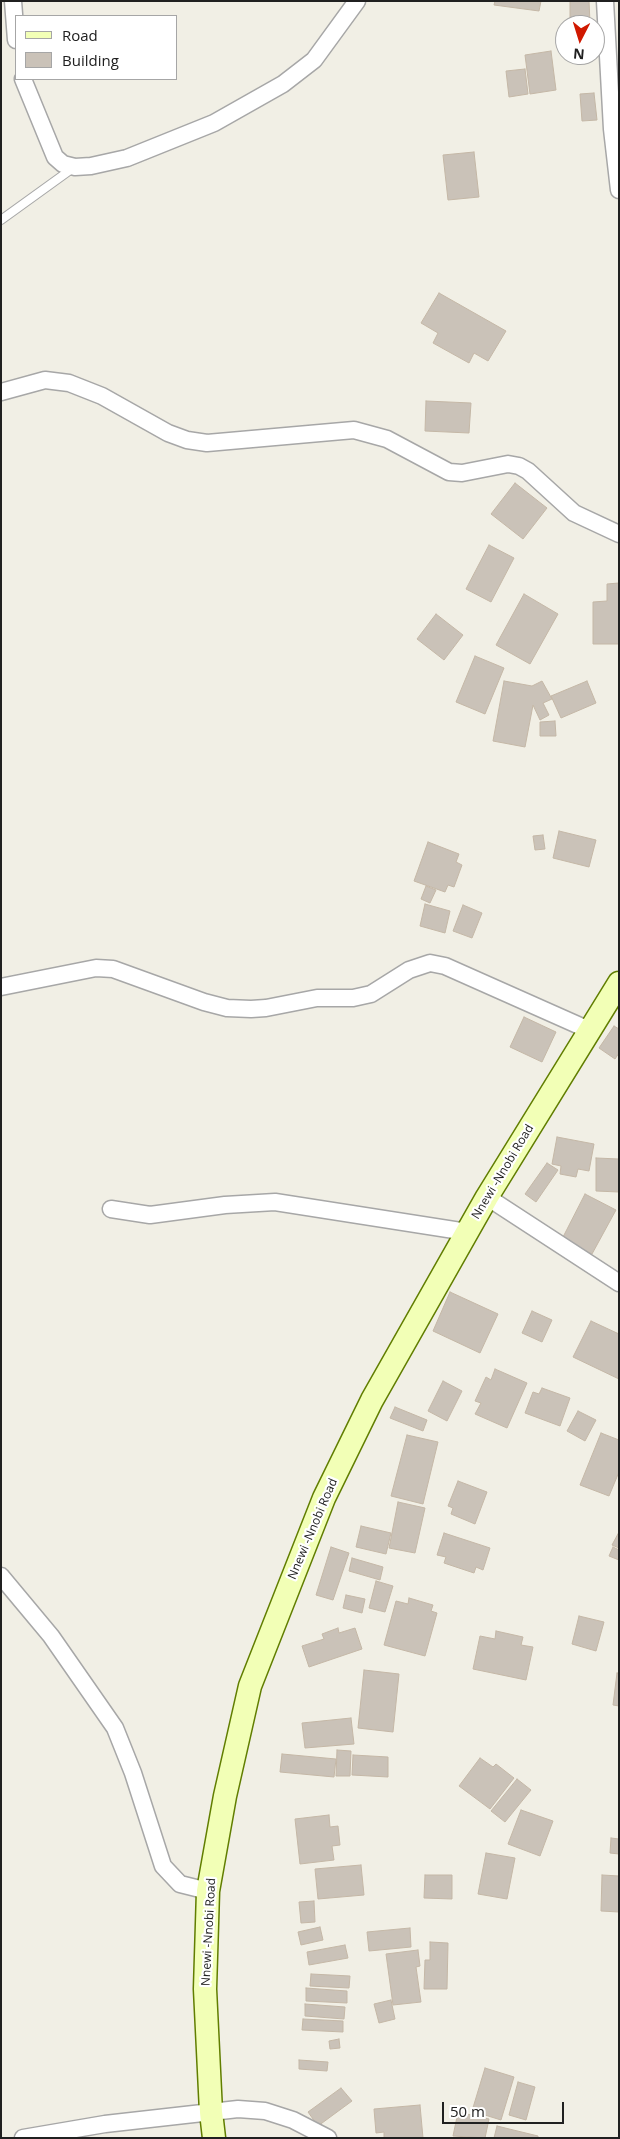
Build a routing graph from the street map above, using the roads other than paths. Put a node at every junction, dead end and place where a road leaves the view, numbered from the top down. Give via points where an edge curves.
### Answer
1 (13, 1) edge
2 (357, 1) edge
3 (605, 1) edge
4 (15, 27) edge
5 (23, 80) edge
6 (75, 167) junction
7 (619, 190) edge
8 (1, 220) edge
9 (1, 392) edge
10 (619, 534) edge
11 (619, 984) edge
12 (1, 987) edge
13 (589, 1030) junction
14 (487, 1197) junction
15 (111, 1209) dead end
16 (467, 1232) junction
17 (619, 1283) edge
18 (1, 1576) edge
19 (208, 1891) junction
20 (210, 2112) junction
21 (24, 2138) edge
22 (214, 2138) edge
23 (328, 2138) edge

1 - 4 street
2 - 6 street via 314,60 283,84 214,123 127,158
3 - 7 street
5 - 6 street via 55,157 63,164
6 - 8 lane
9 - 10 street via 45,380 69,383 102,396 168,433 187,440 214,442 354,430 386,439 449,472 462,474 508,464 519,466 574,513
11 - 13 main road, Nnewi -Nnobi Road
12 - 13 street via 96,968 113,969 204,1002 227,1008 251,1009 317,998 353,998 371,994 409,970 430,963 446,966
13 - 14 main road, Nnewi -Nnobi Road
14 - 16 main road, Nnewi -Nnobi Road
14 - 17 street
15 - 16 street via 150,1215 275,1202
16 - 19 main road, Nnewi -Nnobi Road via 372,1400 324,1498 301,1554 250,1686
18 - 19 street via 52,1636 115,1728 133,1773 162,1866 180,1884
19 - 20 main road, Nnewi -Nnobi Road via 206,1989
20 - 21 street via 105,2124
20 - 22 main road, Nnewi -Nnobi Road
20 - 23 street via 265,2111 294,2120

